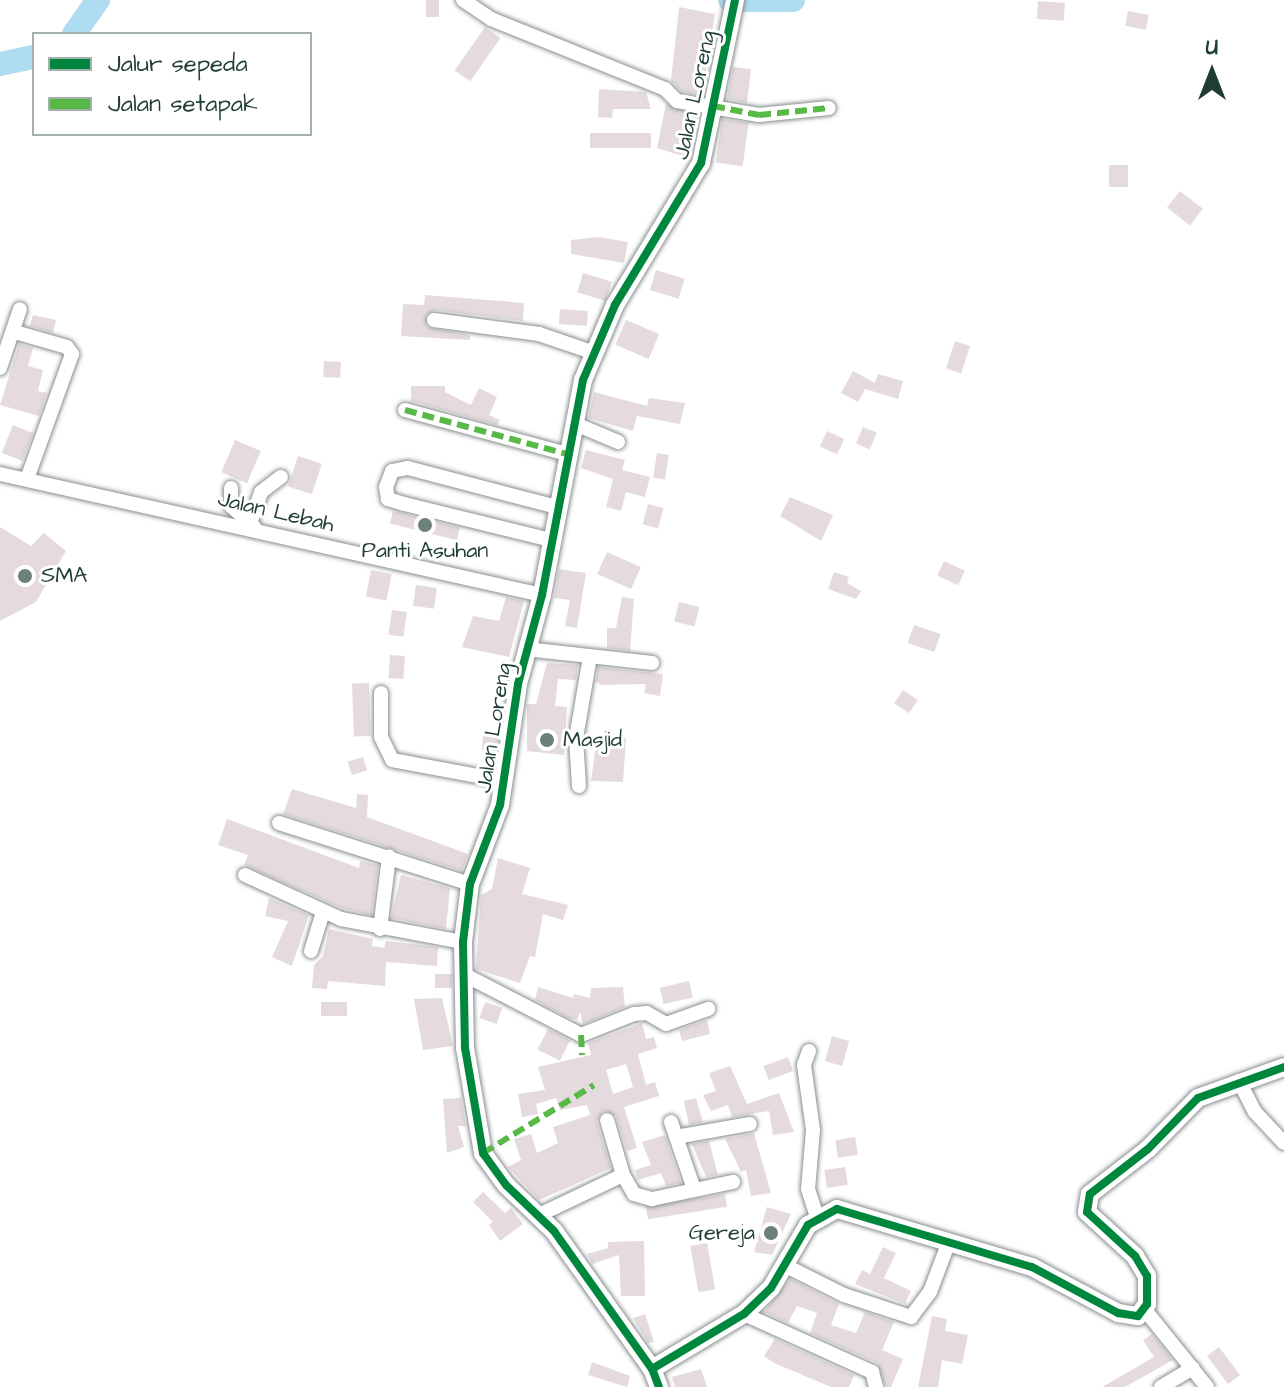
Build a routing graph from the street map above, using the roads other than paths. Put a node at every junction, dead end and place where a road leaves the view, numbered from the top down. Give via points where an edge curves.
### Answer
1 (463, 0) edge
2 (733, 7) edge
3 (713, 106) junction
4 (829, 108) dead end
5 (20, 309) dead end
6 (434, 320) dead end
7 (15, 332) junction
8 (592, 352) junction
9 (0, 368) edge
10 (405, 410) dead end
11 (573, 423) junction
12 (618, 442) dead end
13 (567, 454) junction
14 (0, 474) edge
15 (281, 477) dead end
16 (27, 479) junction
17 (231, 488) dead end
18 (557, 507) junction
19 (254, 526) junction
20 (551, 540) junction
21 (542, 595) junction
22 (526, 649) junction
23 (590, 657) junction
24 (652, 663) dead end
25 (381, 693) dead end
26 (504, 781) junction
27 (579, 786) dead end
28 (279, 823) dead end
29 (389, 857) junction
30 (245, 875) dead end
31 (470, 884) junction
32 (323, 912) junction
33 (380, 929) junction
34 (463, 942) junction
35 (311, 951) dead end
36 (463, 974) junction
37 (708, 1009) dead end
38 (809, 1051) dead end
39 (1284, 1067) edge
40 (1239, 1081) junction
41 (607, 1120) dead end
42 (671, 1122) dead end
43 (750, 1124) dead end
44 (676, 1137) junction
45 (1284, 1143) edge
46 (623, 1175) junction
47 (733, 1182) dead end
48 (694, 1189) junction
49 (539, 1215) junction
50 (817, 1217) junction
51 (948, 1244) junction
52 (784, 1265) junction
53 (1145, 1310) junction
54 (744, 1314) junction
55 (1193, 1368) junction
56 (652, 1369) junction
57 (659, 1387) edge
58 (876, 1387) edge
59 (1161, 1387) edge
60 (1207, 1387) edge

1 - 3 street via 491,19 665,89 677,101
2 - 3 street, Jalan Loreng
3 - 4 street via 759,115
3 - 8 street, Jalan Loreng via 697,173
5 - 7 street
6 - 8 street via 539,334
7 - 9 street
7 - 16 street via 67,347 72,354
8 - 11 street, Jalan Loreng
10 - 13 street
11 - 12 street
11 - 13 street, Jalan Loreng
13 - 18 street, Jalan Loreng
14 - 16 street, Jalan Lebah
15 - 19 street via 261,492
16 - 19 street, Jalan Lebah
17 - 19 street via 231,506
18 - 20 street, Jalan Loreng
18 - 20 street via 408,468 392,471 386,487 388,499
19 - 21 street, Jalan Lebah
20 - 21 street, Jalan Loreng
21 - 22 street, Jalan Loreng
22 - 23 street
22 - 26 street, Jalan Loreng
23 - 24 street
23 - 27 street via 576,728
25 - 26 street via 381,737 392,760
26 - 31 street, Jalan Loreng via 493,828
28 - 29 street
29 - 31 street
29 - 33 street
30 - 32 street
31 - 34 street, Jalan Loreng
32 - 33 street
32 - 35 street
33 - 34 street
34 - 36 street, Jalan Loreng
36 - 37 street via 581,1035 626,1016 647,1013 666,1024
36 - 49 street, Jalan Loreng via 465,1048 483,1153 506,1185
38 - 50 street via 804,1065 813,1130 808,1189
39 - 40 street
40 - 45 street via 1255,1112
40 - 53 street via 1198,1098 1087,1199 1092,1220 1122,1241 1142,1265 1148,1285
41 - 46 street
42 - 44 street
43 - 44 street
44 - 48 street
46 - 48 street via 641,1199
46 - 49 street
47 - 48 street
49 - 56 street, Jalan Loreng
50 - 51 street via 837,1209
50 - 52 street
51 - 52 street via 930,1292 911,1317 844,1295
51 - 53 street via 1032,1267 1126,1317
52 - 54 street via 771,1288
53 - 55 street
54 - 56 street
54 - 58 street via 872,1372
55 - 59 street
55 - 60 street
56 - 57 street, Jalan Loreng

